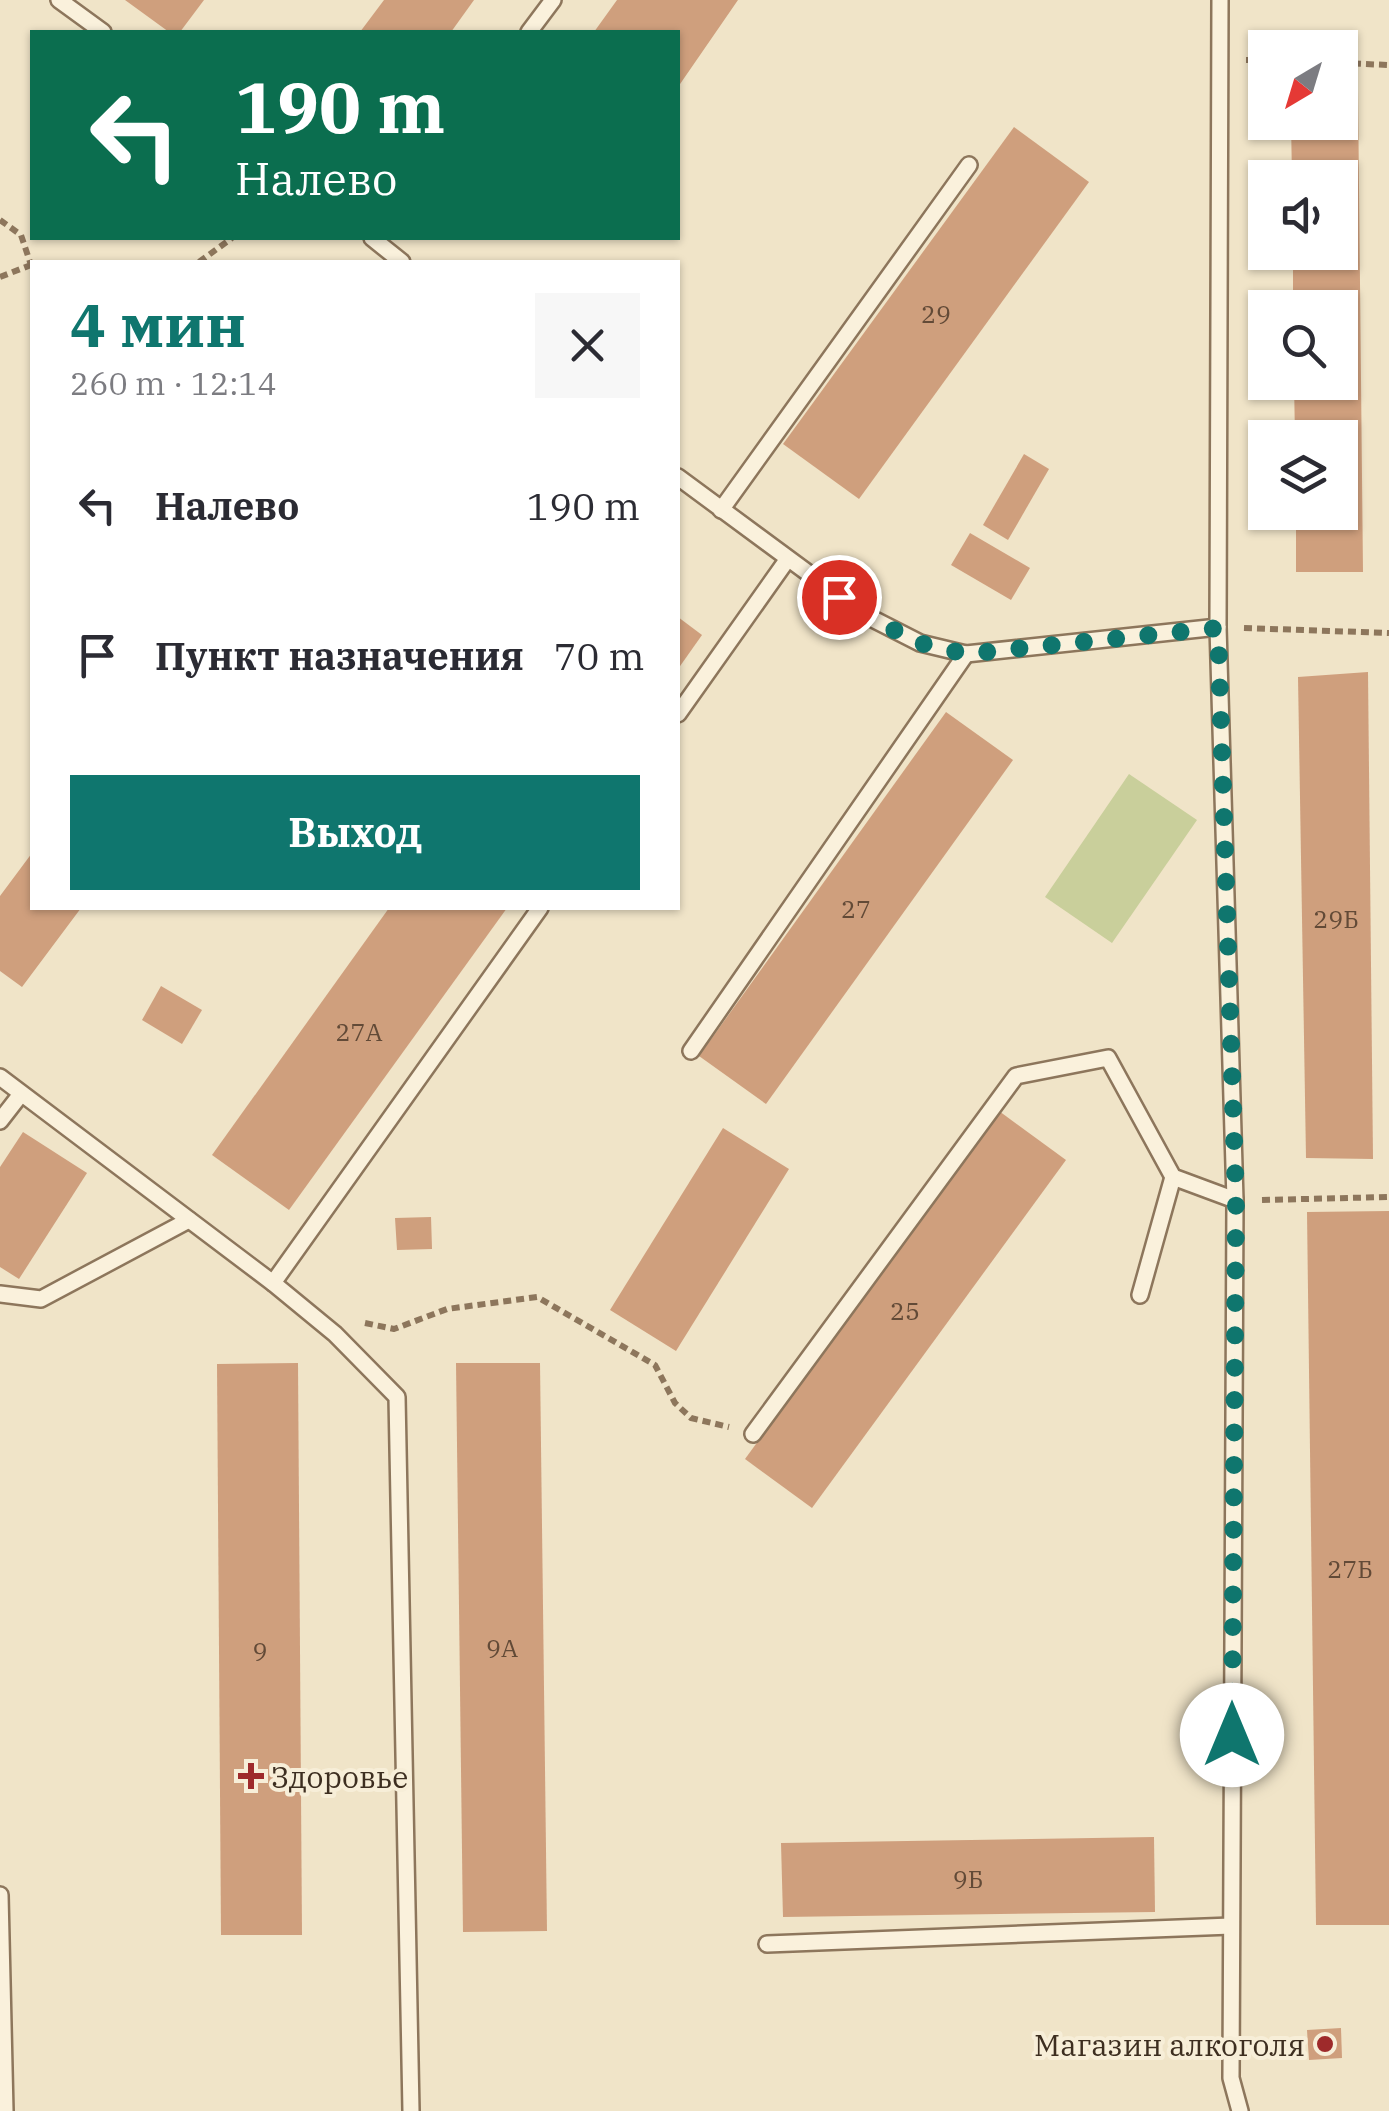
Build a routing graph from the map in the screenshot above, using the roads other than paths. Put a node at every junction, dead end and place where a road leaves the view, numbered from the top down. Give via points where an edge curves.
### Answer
1 (59, 0) edge
2 (553, 0) edge
3 (1220, 0) edge
4 (100, 30) edge
5 (530, 30) edge
6 (969, 165) dead end
7 (377, 240) edge
8 (400, 260) edge
9 (680, 479) edge
10 (720, 510) junction
11 (787, 560) junction
12 (1218, 628) junction
13 (966, 654) junction
14 (680, 711) edge
15 (539, 910) edge
16 (691, 1051) dead end
17 (0, 1077) edge
18 (21, 1094) junction
19 (0, 1121) edge
20 (1173, 1178) junction
21 (1236, 1200) junction
22 (189, 1220) junction
23 (273, 1283) junction
24 (0, 1294) edge
25 (1140, 1295) dead end
26 (753, 1434) road end
27 (0, 1895) edge
28 (1231, 1926) junction
29 (767, 1944) dead end
30 (5, 2111) edge
31 (411, 2111) edge
32 (1240, 2111) edge

1 - 4 lane
2 - 5 lane
3 - 12 lane
6 - 10 lane
7 - 8 lane
9 - 10 lane
10 - 11 lane
11 - 13 lane via 866,616 920,643
11 - 14 lane
12 - 13 lane
12 - 21 lane
13 - 16 lane
15 - 23 lane
17 - 18 lane
18 - 19 lane
18 - 22 lane
20 - 21 lane
20 - 25 lane
20 - 26 lane via 1108,1058 1016,1076
21 - 28 lane
22 - 23 lane
22 - 24 lane via 42,1299
23 - 31 lane via 397,1397
27 - 30 lane
28 - 29 lane
28 - 32 lane via 1231,2078

